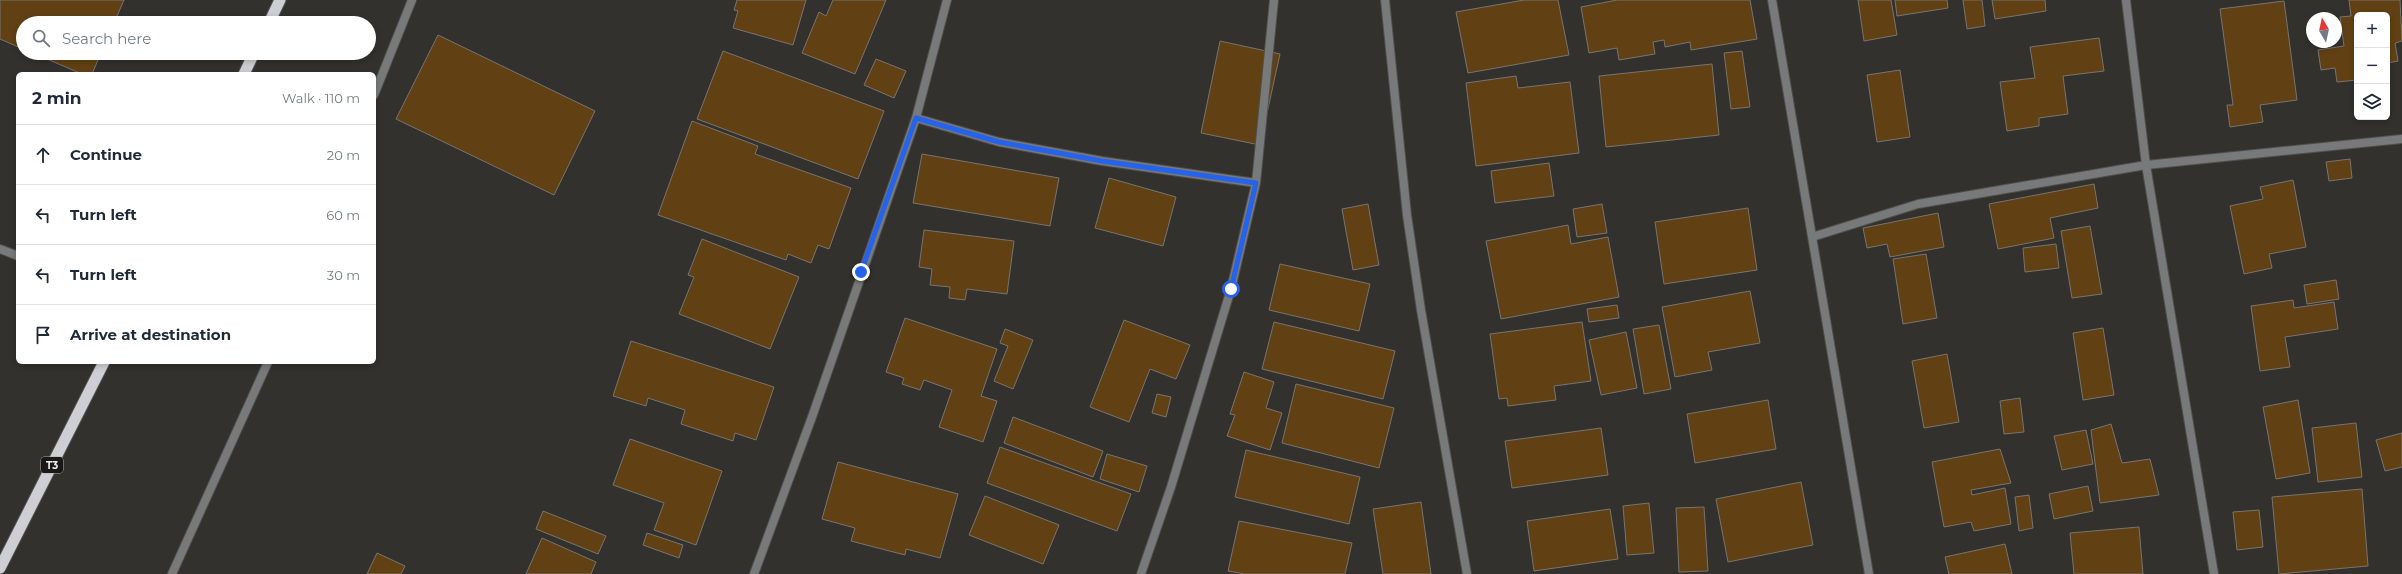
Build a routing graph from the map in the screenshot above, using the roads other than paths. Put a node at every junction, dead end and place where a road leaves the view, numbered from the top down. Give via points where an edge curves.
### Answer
1 (280, 0) edge
2 (412, 0) edge
3 (947, 0) edge
4 (1274, 0) edge
5 (1385, 0) edge
6 (1772, 0) edge
7 (2126, 0) edge
8 (272, 16) edge
9 (251, 60) edge
10 (245, 72) edge
11 (376, 90) edge
12 (916, 118) junction
13 (2402, 138) edge
14 (2146, 165) junction
15 (1256, 183) junction
16 (1812, 236) junction
17 (0, 249) edge
18 (16, 255) edge
19 (103, 364) edge
20 (267, 364) edge
21 (0, 568) edge
22 (172, 574) edge
23 (754, 574) edge
24 (1141, 574) edge
25 (1468, 574) edge
26 (1869, 574) edge
27 (2214, 574) edge

1 - 8 highway
2 - 11 street
3 - 12 street
4 - 15 street
5 - 25 street via 1407,215 1421,310
6 - 16 street
7 - 14 street
9 - 10 highway
12 - 15 street via 999,142 1102,161
12 - 23 street via 812,417
13 - 14 street
14 - 16 street via 1918,204
14 - 27 street
15 - 24 street via 1231,289 1171,487
16 - 26 street
17 - 18 street
19 - 21 highway, T3
20 - 22 street

